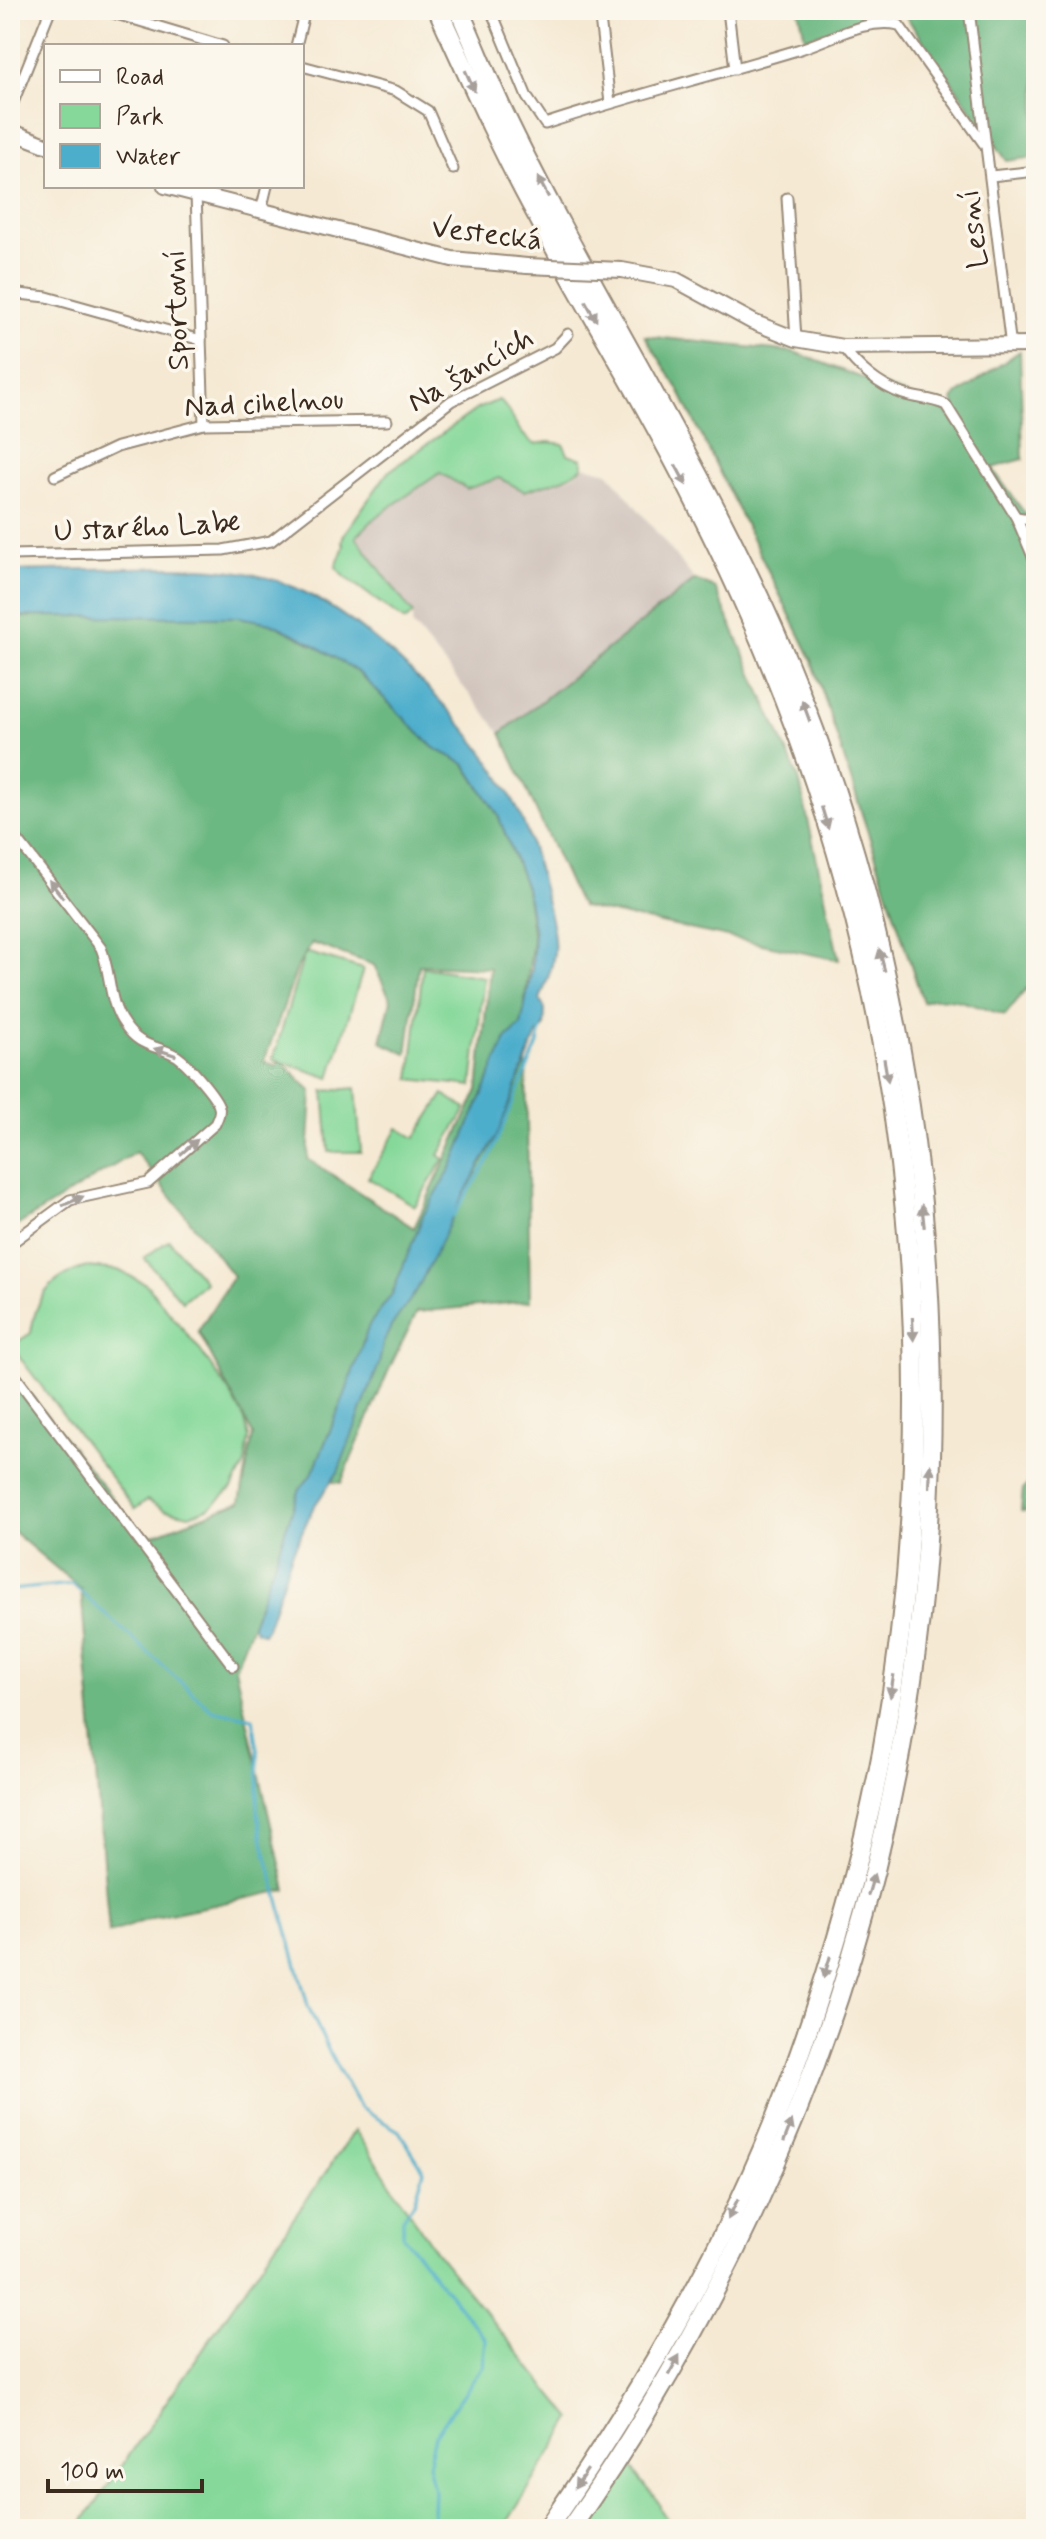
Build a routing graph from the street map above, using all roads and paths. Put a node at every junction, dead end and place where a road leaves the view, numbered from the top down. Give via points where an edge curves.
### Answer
1 (50, 10) edge
2 (103, 10) edge
3 (305, 10) edge
4 (438, 10) edge
5 (459, 10) edge
6 (491, 10) edge
7 (599, 10) edge
8 (728, 10) edge
9 (969, 10) edge
10 (216, 44) edge
11 (296, 44) edge
12 (304, 67) edge
13 (735, 69) junction
14 (610, 103) junction
15 (10, 110) edge
16 (982, 113) junction
17 (964, 116) junction
18 (10, 131) edge
19 (44, 144) edge
20 (984, 144) junction
21 (453, 169) dead end
22 (1036, 171) edge
23 (991, 176) junction
24 (173, 188) edge
25 (267, 188) edge
26 (196, 194) junction
27 (787, 198) dead end
28 (261, 211) junction
29 (10, 293) edge
30 (568, 334) dead end
31 (796, 339) junction
32 (201, 340) junction
33 (1036, 345) edge
34 (843, 347) junction
35 (1011, 347) junction
36 (639, 380) junction
37 (387, 421) dead end
38 (204, 424) junction
39 (394, 442) joint
40 (55, 476) dead end
41 (1016, 517) junction
42 (1036, 520) edge
43 (10, 555) edge
44 (1036, 564) edge
45 (10, 830) edge
46 (10, 1244) edge
47 (10, 1369) edge
48 (911, 1610) junction
49 (233, 1666) dead end
50 (547, 2529) edge
51 (570, 2529) edge

1 - 15 street
2 - 10 street
3 - 11 street
4 -> 36 highway via 519,183
36 -> 5 highway via 502,109
6 - 14 street via 527,97 545,124
7 - 14 street
8 - 13 street
9 - 16 street, Lesní
12 - 21 street via 396,91 428,111
13 - 14 street
13 - 17 street via 886,22 899,25
16 - 17 street
16 - 20 street, Lesní
17 - 20 street
18 - 19 street
20 - 23 street, Lesní
22 - 23 street
23 - 35 street, Lesní
24 - 26 street, Vestecká
25 - 28 street
26 - 28 street, Vestecká
26 - 32 street, Sportovní
27 - 31 street
28 - 31 street, Vestecká, bridge via 452,259 622,270 676,280
29 - 32 street via 47,297
30 - 39 street, Na šancích via 555,348 451,401
31 - 34 street, Vestecká
32 - 38 street, Sportovní
33 - 35 street, Vestecká
34 - 35 street, Vestecká
34 - 41 street via 857,367 902,394 946,405
36 - 48 highway via 739,552 799,690 850,840 887,982 912,1126 931,1346 931,1416
37 - 38 street, Nad cihelnou
38 - 40 street, Nad cihelnou via 117,447
39 - 43 street, U starého Labe via 271,541 223,550
41 - 42 street
41 - 44 street
46 -> 45 street via 70,1200 148,1183 219,1115 219,1105 185,1062 145,1045 125,1027 101,948
47 - 49 street
48 -> 50 highway via 862,1839 798,2057 755,2165 680,2318
51 -> 48 highway via 664,2383 730,2261 769,2181 812,2068 874,1874 897,1773 911,1686

